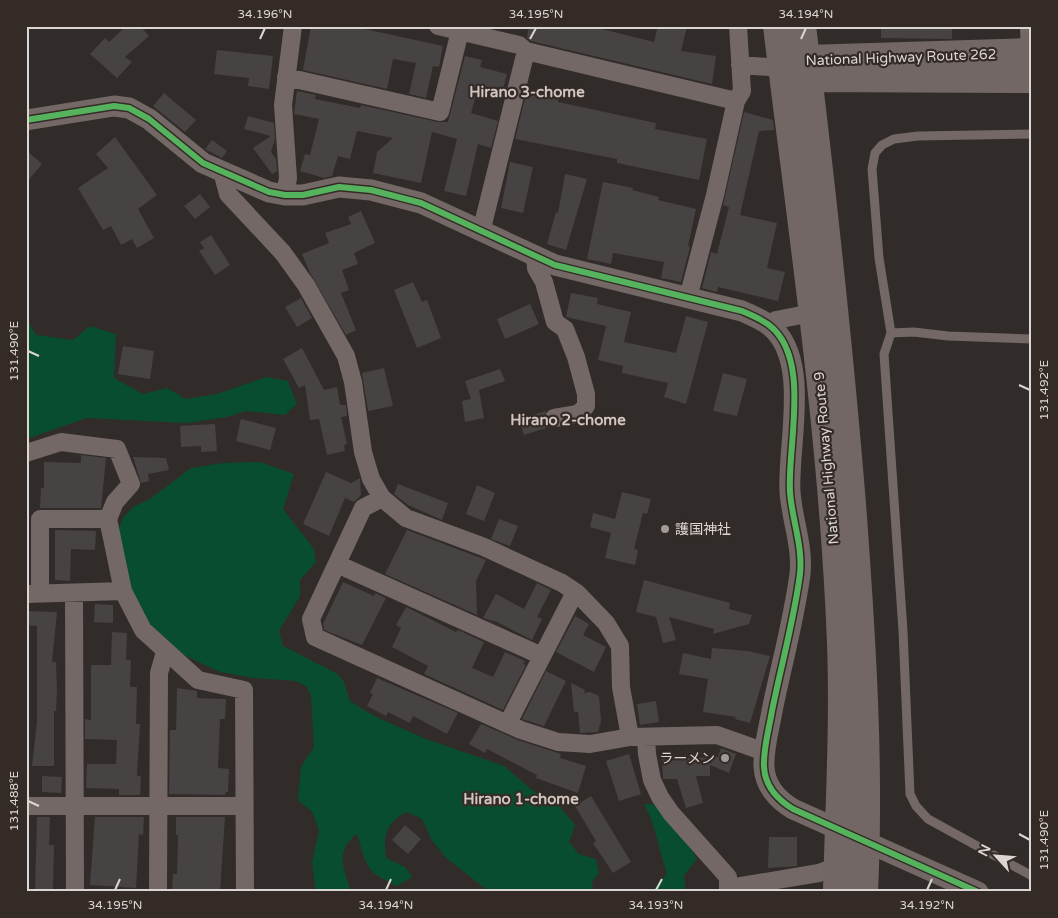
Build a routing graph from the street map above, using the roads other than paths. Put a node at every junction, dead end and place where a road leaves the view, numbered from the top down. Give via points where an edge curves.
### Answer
1 (293, 26) edge
2 (438, 26) edge
3 (738, 26) edge
4 (777, 26) edge
5 (802, 26) edge
6 (460, 31) junction
7 (526, 51) junction
8 (1030, 58) edge
9 (740, 65) junction
10 (799, 68) junction
11 (286, 77) junction
12 (736, 101) junction
13 (26, 120) edge
14 (1032, 134) edge
15 (226, 174) junction
16 (285, 195) junction
17 (482, 232) junction
18 (535, 257) junction
19 (688, 298) junction
20 (812, 313) junction
21 (769, 325) junction
22 (891, 334) junction
23 (1032, 339) edge
24 (554, 418) dead end
25 (26, 453) edge
26 (382, 498) junction
27 (108, 519) junction
28 (336, 564) junction
29 (123, 591) junction
30 (74, 593) junction
31 (577, 593) junction
32 (33, 594) edge
33 (165, 652) junction
34 (542, 656) junction
35 (508, 723) junction
36 (638, 737) junction
37 (765, 752) junction
38 (26, 806) edge
39 (75, 806) junction
40 (158, 806) junction
41 (244, 806) junction
42 (839, 829) junction
43 (866, 840) junction
44 (1032, 876) edge
45 (838, 879) edge
46 (729, 890) edge
47 (75, 892) edge
48 (158, 892) edge
49 (245, 892) edge
50 (864, 892) edge
51 (978, 892) edge

1 - 11 street
2 - 6 street
3 - 9 street
4 - 10 highway, National Highway Route 9
5 - 10 highway, National Highway Route 9
6 - 7 street via 519,45
6 - 11 street via 440,112
7 - 12 street
7 - 17 street
8 - 10 highway, National Highway Route 262
9 - 10 street
9 - 12 street via 742,91
10 - 20 highway, National Highway Route 9
10 - 43 highway, National Highway Route 9 via 837,326 862,630
11 - 16 street via 283,105 288,178
12 - 19 street
13 - 15 street via 114,106 129,108 150,119 204,163
14 - 22 lane via 918,136 894,139 875,153 872,169 879,258
15 - 16 street via 269,192
15 - 26 street via 228,194 284,254 306,285 346,356 363,452
16 - 17 street via 357,187 421,202
17 - 18 street
18 - 19 street via 555,265
18 - 24 street via 555,322 565,329 586,394 586,406 578,414
19 - 21 street via 742,311
20 - 21 street via 776,320
20 - 42 highway, National Highway Route 9 via 831,494 841,642
21 - 37 street via 783,341 790,361 794,392 790,492 800,557
22 - 23 lane via 914,332
22 - 44 lane via 884,354 903,631 910,794 928,819
25 - 27 street via 61,442 117,449 131,484 115,502
26 - 28 street via 363,508
26 - 31 street via 406,518 484,548
27 - 29 street
27 - 32 street via 40,519
28 - 34 street
28 - 35 street via 312,619 315,637
29 - 30 street
29 - 33 street via 143,630
30 - 32 street
30 - 39 street
31 - 34 street
31 - 36 street via 606,622 620,646 621,687
33 - 40 street via 159,673
33 - 41 street via 198,680 244,690
34 - 35 street
35 - 36 street via 558,742 590,744
36 - 37 street via 717,735
36 - 46 street via 647,754 652,780 660,797 671,814 728,876
37 - 42 street via 764,768 778,800
38 - 39 street
39 - 40 street
39 - 47 street
40 - 41 street
40 - 48 street
41 - 49 street
42 - 43 street
42 - 45 highway, National Highway Route 9
43 - 50 highway, National Highway Route 9
43 - 51 street
45 - 46 street via 819,873

